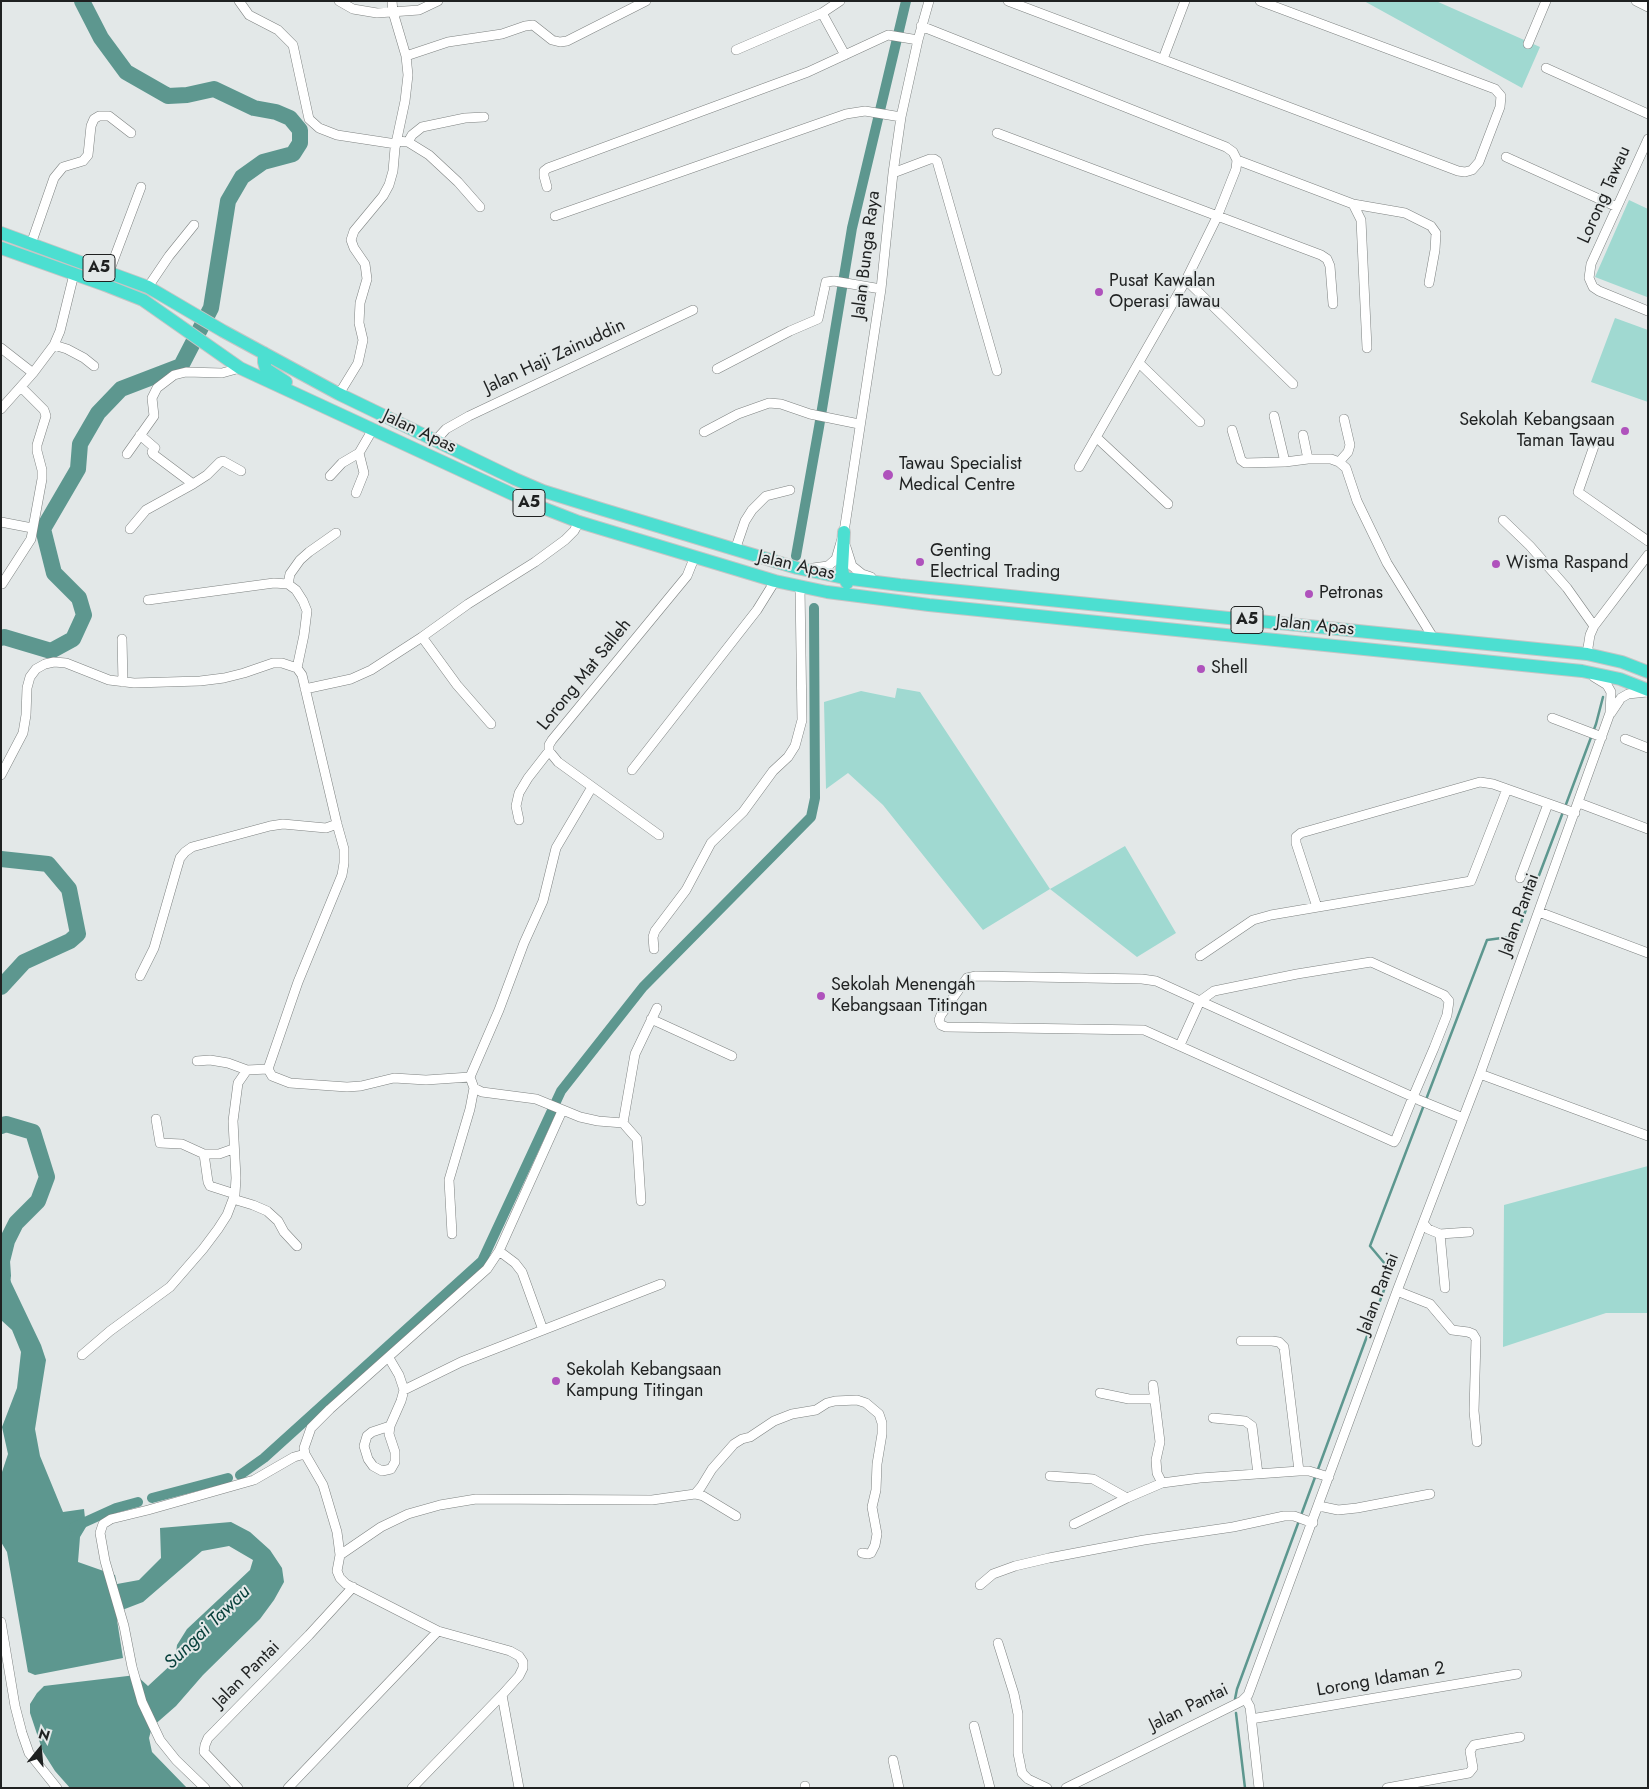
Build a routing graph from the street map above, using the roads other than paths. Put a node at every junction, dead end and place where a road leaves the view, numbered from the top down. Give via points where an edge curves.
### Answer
1 (238, 1) edge
2 (339, 1) edge
3 (392, 1) edge
4 (438, 1) edge
5 (646, 1) edge
6 (840, 1) edge
7 (929, 1) edge
8 (1008, 1) edge
9 (1185, 1) edge
10 (1260, 1) edge
11 (1636, 1) edge
12 (1544, 2) edge
13 (1648, 7) edge
14 (393, 12) junction
15 (822, 13) junction
16 (921, 26) junction
17 (918, 40) junction
18 (1528, 44) dead end
19 (736, 50) dead end
20 (845, 55) junction
21 (406, 56) junction
22 (1163, 59) junction
23 (1546, 68) dead end
24 (1648, 114) edge
25 (901, 117) junction
26 (484, 118) dead end
27 (131, 133) dead end
28 (997, 133) dead end
29 (1648, 139) edge
30 (408, 142) junction
31 (396, 143) junction
32 (1644, 156) edge
33 (1506, 157) dead end
34 (1237, 160) junction
35 (894, 172) junction
36 (142, 187) dead end
37 (547, 187) dead end
38 (1353, 204) junction
39 (480, 207) dead end
40 (1617, 207) junction
41 (556, 216) dead end
42 (1217, 217) junction
43 (194, 226) dead end
44 (1, 233) edge
45 (31, 244) junction
46 (1, 248) edge
47 (46, 249) junction
48 (109, 272) junction
49 (74, 274) junction
50 (1186, 280) junction
51 (1429, 284) dead end
52 (148, 287) junction
53 (881, 289) junction
54 (1334, 304) dead end
55 (693, 310) dead end
56 (1648, 311) edge
57 (54, 345) junction
58 (1, 348) edge
59 (1367, 348) dead end
60 (264, 353) junction
61 (1139, 363) junction
62 (94, 366) dead end
63 (240, 368) junction
64 (717, 369) dead end
65 (997, 371) dead end
66 (33, 373) junction
67 (1293, 384) dead end
68 (21, 387) junction
69 (298, 394) junction
70 (339, 394) junction
71 (1, 409) edge
72 (1274, 416) dead end
73 (1344, 419) dead end
74 (1200, 422) dead end
75 (859, 424) junction
76 (373, 430) junction
77 (1232, 430) dead end
78 (704, 432) dead end
79 (140, 435) junction
80 (1303, 436) dead end
81 (1096, 437) junction
82 (435, 441) junction
83 (1594, 446) dead end
84 (359, 453) junction
85 (126, 454) dead end
86 (1308, 459) junction
87 (1285, 462) junction
88 (1339, 462) junction
89 (1079, 467) dead end
90 (241, 471) dead end
91 (330, 476) dead end
92 (193, 484) junction
93 (790, 490) dead end
94 (356, 493) dead end
95 (1168, 504) dead end
96 (601, 510) junction
97 (1503, 520) dead end
98 (1, 522) edge
99 (578, 522) junction
100 (32, 528) junction
101 (130, 529) dead end
102 (844, 532) junction
103 (336, 534) dead end
104 (641, 540) junction
105 (1648, 541) edge
106 (735, 550) junction
107 (1648, 555) edge
108 (695, 556) junction
109 (797, 568) junction
110 (844, 578) junction
111 (775, 581) junction
112 (2, 584) edge
113 (288, 584) junction
114 (900, 585) junction
115 (800, 587) junction
116 (867, 598) junction
117 (148, 600) dead end
118 (1594, 626) junction
119 (422, 637) junction
120 (122, 639) dead end
121 (1434, 639) junction
122 (1587, 654) junction
123 (297, 668) junction
124 (1582, 671) junction
125 (1648, 672) edge
126 (123, 682) junction
127 (305, 689) junction
128 (1648, 691) edge
129 (1610, 713) junction
130 (1552, 718) dead end
131 (491, 724) dead end
132 (1599, 736) junction
133 (1625, 740) dead end
134 (1648, 748) edge
135 (549, 751) junction
136 (632, 770) dead end
137 (1, 774) edge
138 (592, 787) junction
139 (1507, 789) junction
140 (1579, 802) junction
141 (1551, 805) junction
142 (1572, 812) junction
143 (518, 820) dead end
144 (337, 824) junction
145 (1648, 829) edge
146 (659, 835) dead end
147 (1520, 878) dead end
148 (1317, 907) junction
149 (1539, 912) junction
150 (654, 949) dead end
151 (1648, 953) edge
152 (1200, 956) dead end
153 (140, 976) dead end
154 (1200, 1001) junction
155 (657, 1008) dead end
156 (651, 1019) junction
157 (1180, 1045) junction
158 (732, 1056) dead end
159 (197, 1060) dead end
160 (268, 1069) junction
161 (247, 1070) junction
162 (1480, 1074) junction
163 (470, 1077) junction
164 (474, 1088) junction
165 (1416, 1099) junction
166 (560, 1110) junction
167 (156, 1118) dead end
168 (1464, 1118) junction
169 (623, 1123) junction
170 (1648, 1136) edge
171 (233, 1149) junction
172 (204, 1154) junction
173 (234, 1196) junction
174 (641, 1201) dead end
175 (1423, 1222) junction
176 (1469, 1232) dead end
177 (452, 1234) dead end
178 (1440, 1234) junction
179 (297, 1246) dead end
180 (498, 1251) junction
181 (661, 1284) dead end
182 (1445, 1288) dead end
183 (1397, 1291) junction
184 (543, 1330) junction
185 (1241, 1341) dead end
186 (82, 1355) dead end
187 (389, 1358) junction
188 (1153, 1385) dead end
189 (404, 1390) junction
190 (1100, 1393) dead end
191 (1156, 1399) junction
192 (1213, 1418) dead end
193 (390, 1426) junction
194 (1477, 1442) dead end
195 (305, 1454) junction
196 (1299, 1471) junction
197 (1258, 1474) junction
198 (1050, 1476) dead end
199 (1326, 1476) junction
200 (1162, 1483) junction
201 (695, 1494) junction
202 (1430, 1494) dead end
203 (1127, 1498) junction
204 (1319, 1506) junction
205 (736, 1516) dead end
206 (1309, 1521) junction
207 (1074, 1524) dead end
208 (862, 1553) dead end
209 (340, 1555) junction
210 (980, 1585) dead end
211 (353, 1587) junction
212 (1, 1622) edge
213 (438, 1631) junction
214 (998, 1643) dead end
215 (1517, 1674) dead end
216 (502, 1695) junction
217 (1244, 1700) junction
218 (1251, 1719) junction
219 (974, 1726) dead end
220 (1520, 1737) dead end
221 (893, 1760) dead end
222 (53, 1787) edge
223 (237, 1787) edge
224 (205, 1788) edge
225 (288, 1788) edge
226 (412, 1788) edge
227 (519, 1788) edge
228 (899, 1788) edge
229 (990, 1788) edge
230 (1047, 1788) edge
231 (1066, 1788) edge
232 (1259, 1788) edge
233 (1388, 1788) edge

1 - 31 street via 249,15 278,30 293,45 309,118 319,128 337,135
2 - 14 street via 364,12
3 - 14 street
4 - 14 street via 419,10
5 - 21 street via 567,41 552,40 533,26 525,26 502,34 448,42
6 - 15 street
7 - 16 street, Jalan Bunga Raya
8 - 22 street
9 - 22 street
10 - 22 street via 1495,89 1501,96 1500,106 1476,166 1466,172 1458,171
11 - 13 street
12 - 18 street
14 - 21 street
15 - 19 street
15 - 20 street
16 - 17 street, Jalan Bunga Raya
16 - 34 street via 1226,147
17 - 20 street via 888,35
17 - 25 street, Jalan Bunga Raya
20 - 37 street via 808,72 548,168 544,171
21 - 31 street via 408,75
23 - 24 street
25 - 35 street, Jalan Bunga Raya
25 - 41 street via 870,112 846,114
26 - 30 street via 465,118 422,127
27 - 45 street via 109,116 94,119 88,156 83,161 63,167 54,178
28 - 42 street
29 - 32 street, Lorong Tawau
30 - 31 street
30 - 39 street via 429,155
31 - 70 street via 389,185 354,231 351,240 365,264 367,279 360,303 359,323 363,340 358,363
32 - 40 street, Lorong Tawau
33 - 40 street
34 - 38 street
34 - 42 street
35 - 53 street, Jalan Bunga Raya
35 - 65 street via 930,159 937,161
36 - 48 street
38 - 51 street via 1405,213 1431,226 1436,233
38 - 59 street via 1361,220
40 - 56 street, Lorong Tawau via 1591,264 1589,278 1598,292
42 - 50 street
42 - 54 street via 1327,259
43 - 52 street
44 - 45 highway, Jalan Apas / A5
45 - 47 highway, Jalan Apas / A5
46 - 49 highway, Jalan Apas / A5
47 - 48 highway, Jalan Apas / A5
47 - 49 highway via 69,264
48 - 52 highway, Jalan Apas / A5
49 - 57 street
49 - 63 highway, Jalan Apas / A5 via 143,300
50 - 61 street
50 - 67 street
52 - 60 highway, Jalan Apas / A5
53 - 64 street via 826,282 818,319
53 - 75 street, Jalan Bunga Raya
55 - 82 street, Jalan Haji Zainuddin via 469,416 446,429
57 - 62 street via 67,349
57 - 66 street
58 - 66 street
60 - 69 highway via 266,369
60 - 70 highway, Jalan Apas / A5
61 - 74 street
61 - 81 street
63 - 69 highway, Jalan Apas / A5
63 - 79 street via 222,373 174,375 153,392 154,416
66 - 68 street
68 - 71 street
68 - 100 street via 46,416 37,445 42,479
69 - 76 highway, Jalan Apas / A5
70 - 82 highway, Jalan Apas / A5
72 - 87 street
73 - 88 street via 1350,446
75 - 78 street via 769,403 738,414
75 - 102 street, Jalan Bunga Raya
76 - 84 street
76 - 99 highway, Jalan Apas / A5 via 505,492
77 - 87 street via 1241,460 1250,463
79 - 85 street
79 - 92 street via 155,448 153,454
80 - 86 street
81 - 89 street
81 - 95 street
82 - 96 highway, Jalan Apas / A5 via 536,488
83 - 105 street via 1578,492
84 - 91 street via 342,463
84 - 94 street via 364,473
86 - 87 street
86 - 88 street
88 - 121 street via 1346,468 1357,501 1388,563
90 - 92 street via 220,462
92 - 101 street via 146,510
93 - 106 street via 766,496 752,510
96 - 104 highway via 603,515 643,528 647,534
96 - 106 highway, Jalan Apas / A5
97 - 118 street via 1549,567
98 - 100 street
99 - 104 highway, Jalan Apas / A5
99 - 119 street via 574,531 545,555
100 - 112 street via 28,544
102 - 109 street via 836,559 828,566
102 - 110 highway
102 - 114 street via 852,566 862,574
103 - 113 street via 300,560 290,574
104 - 108 highway, Jalan Apas / A5
106 - 109 highway, Jalan Apas / A5
107 - 118 street
108 - 111 highway, Jalan Apas / A5
108 - 135 street, Lorong Mat Salleh via 687,576 552,740
109 - 110 highway, Jalan Apas / A5
110 - 114 highway, Jalan Apas / A5
110 - 116 highway via 850,587
111 - 115 highway, Jalan Apas / A5
111 - 136 street via 757,610
113 - 117 street via 274,583
113 - 123 street via 296,590 307,611
114 - 121 highway, Jalan Apas / A5
115 - 116 highway, Jalan Apas / A5
115 - 150 street via 802,720 795,746 751,803 711,843 686,890 655,931
116 - 124 highway, Jalan Apas / A5
118 - 122 street
119 - 127 street via 356,677
119 - 131 street via 457,686
120 - 126 street
121 - 122 highway, Jalan Apas / A5
122 - 125 highway, Jalan Apas / A5
123 - 126 street via 272,663 244,673 200,681
123 - 127 street
124 - 128 highway, Jalan Apas / A5 via 1620,679
124 - 129 street via 1607,685 1611,692
126 - 137 street via 109,680 66,663 54,662 36,669 27,688 23,733
127 - 144 street
128 - 129 street via 1621,698
129 - 132 street, Jalan Pantai
130 - 132 street
132 - 140 street, Jalan Pantai
133 - 134 street
135 - 138 street, Lorong Mat Salleh via 558,762
135 - 143 street via 519,793 516,806
138 - 146 street, Lorong Mat Salleh
138 - 163 street via 556,848 543,901
139 - 141 street
139 - 148 street via 1471,881
139 - 148 street via 1480,782 1301,833 1296,837 1296,843
140 - 142 street, Jalan Pantai
140 - 145 street
141 - 142 street
141 - 147 street
142 - 149 street, Jalan Pantai
144 - 153 street via 326,828 270,826 192,847 185,852 180,858 154,948
144 - 160 street via 344,849 342,875 298,982
148 - 152 street via 1253,920
149 - 151 street
149 - 162 street, Jalan Pantai
154 - 157 street
154 - 157 street via 1156,981 1142,979 976,976 967,978 939,1020 946,1026 1144,1030
154 - 165 street
154 - 165 street via 1214,991 1234,986 1371,962 1381,966 1449,1001 1448,1016
155 - 156 street
156 - 158 street
156 - 169 street via 635,1054
157 - 165 street via 1394,1142
159 - 161 street via 228,1063
160 - 161 street
160 - 163 street via 272,1076 290,1083 346,1087 394,1078
161 - 171 street via 241,1076 236,1093
162 - 168 street, Jalan Pantai
162 - 170 street
163 - 164 street
164 - 166 street via 492,1095 536,1099
164 - 177 street via 449,1180
165 - 168 street
166 - 169 street via 598,1121
166 - 180 street
167 - 172 street via 160,1143 182,1144
168 - 175 street, Jalan Pantai
169 - 174 street via 637,1138
171 - 172 street via 219,1154
171 - 173 street
172 - 173 street via 210,1186
173 - 179 street via 267,1211
173 - 186 street via 218,1229 170,1287
175 - 178 street
175 - 183 street, Jalan Pantai
176 - 178 street
178 - 182 street
180 - 184 street via 522,1272
180 - 187 street via 487,1269
181 - 184 street
183 - 194 street via 1424,1300 1452,1330 1468,1332 1476,1339 1474,1411
183 - 199 street, Jalan Pantai
184 - 189 street via 461,1362
185 - 196 street via 1272,1341 1284,1347
187 - 189 street
187 - 195 street via 311,1428
188 - 191 street
189 - 193 street
190 - 191 street via 1130,1399
191 - 200 street via 1160,1442 1156,1460
192 - 197 street via 1245,1421 1252,1426
193 - 193 street via 366,1436 364,1446 373,1466 382,1470 391,1469 395,1462
195 - 209 street via 323,1485 337,1532
195 - 224 street via 246,1483 111,1519 103,1524 100,1533 142,1702 160,1740
196 - 197 street
196 - 199 street
197 - 200 street
198 - 203 street via 1093,1479
199 - 204 street, Jalan Pantai
200 - 203 street
201 - 205 street
201 - 208 street via 734,1444 774,1421 816,1410 835,1401 866,1403 879,1414 882,1434 872,1507 875,1545 871,1553
201 - 209 street via 652,1500 476,1499 440,1505 408,1514 381,1527
202 - 204 street via 1357,1508 1338,1510
203 - 207 street
204 - 206 street, Jalan Pantai
206 - 210 street via 1294,1516 1279,1517 1049,1558 993,1574
206 - 217 street, Jalan Pantai
209 - 211 street via 337,1571 340,1578
211 - 213 street
211 - 223 street, Jalan Pantai via 208,1738 204,1752
212 - 222 street via 22,1733 29,1753
213 - 216 street via 519,1656 523,1668
213 - 225 street
214 - 230 street via 1018,1714 1018,1752 1022,1772 1028,1779
215 - 218 street, Lorong Idaman 2
216 - 226 street
216 - 227 street
217 - 218 street via 1249,1704
217 - 231 street, Jalan Pantai
218 - 232 street
219 - 229 street
220 - 233 street via 1474,1745 1470,1751 1473,1768 1466,1775
221 - 228 street

